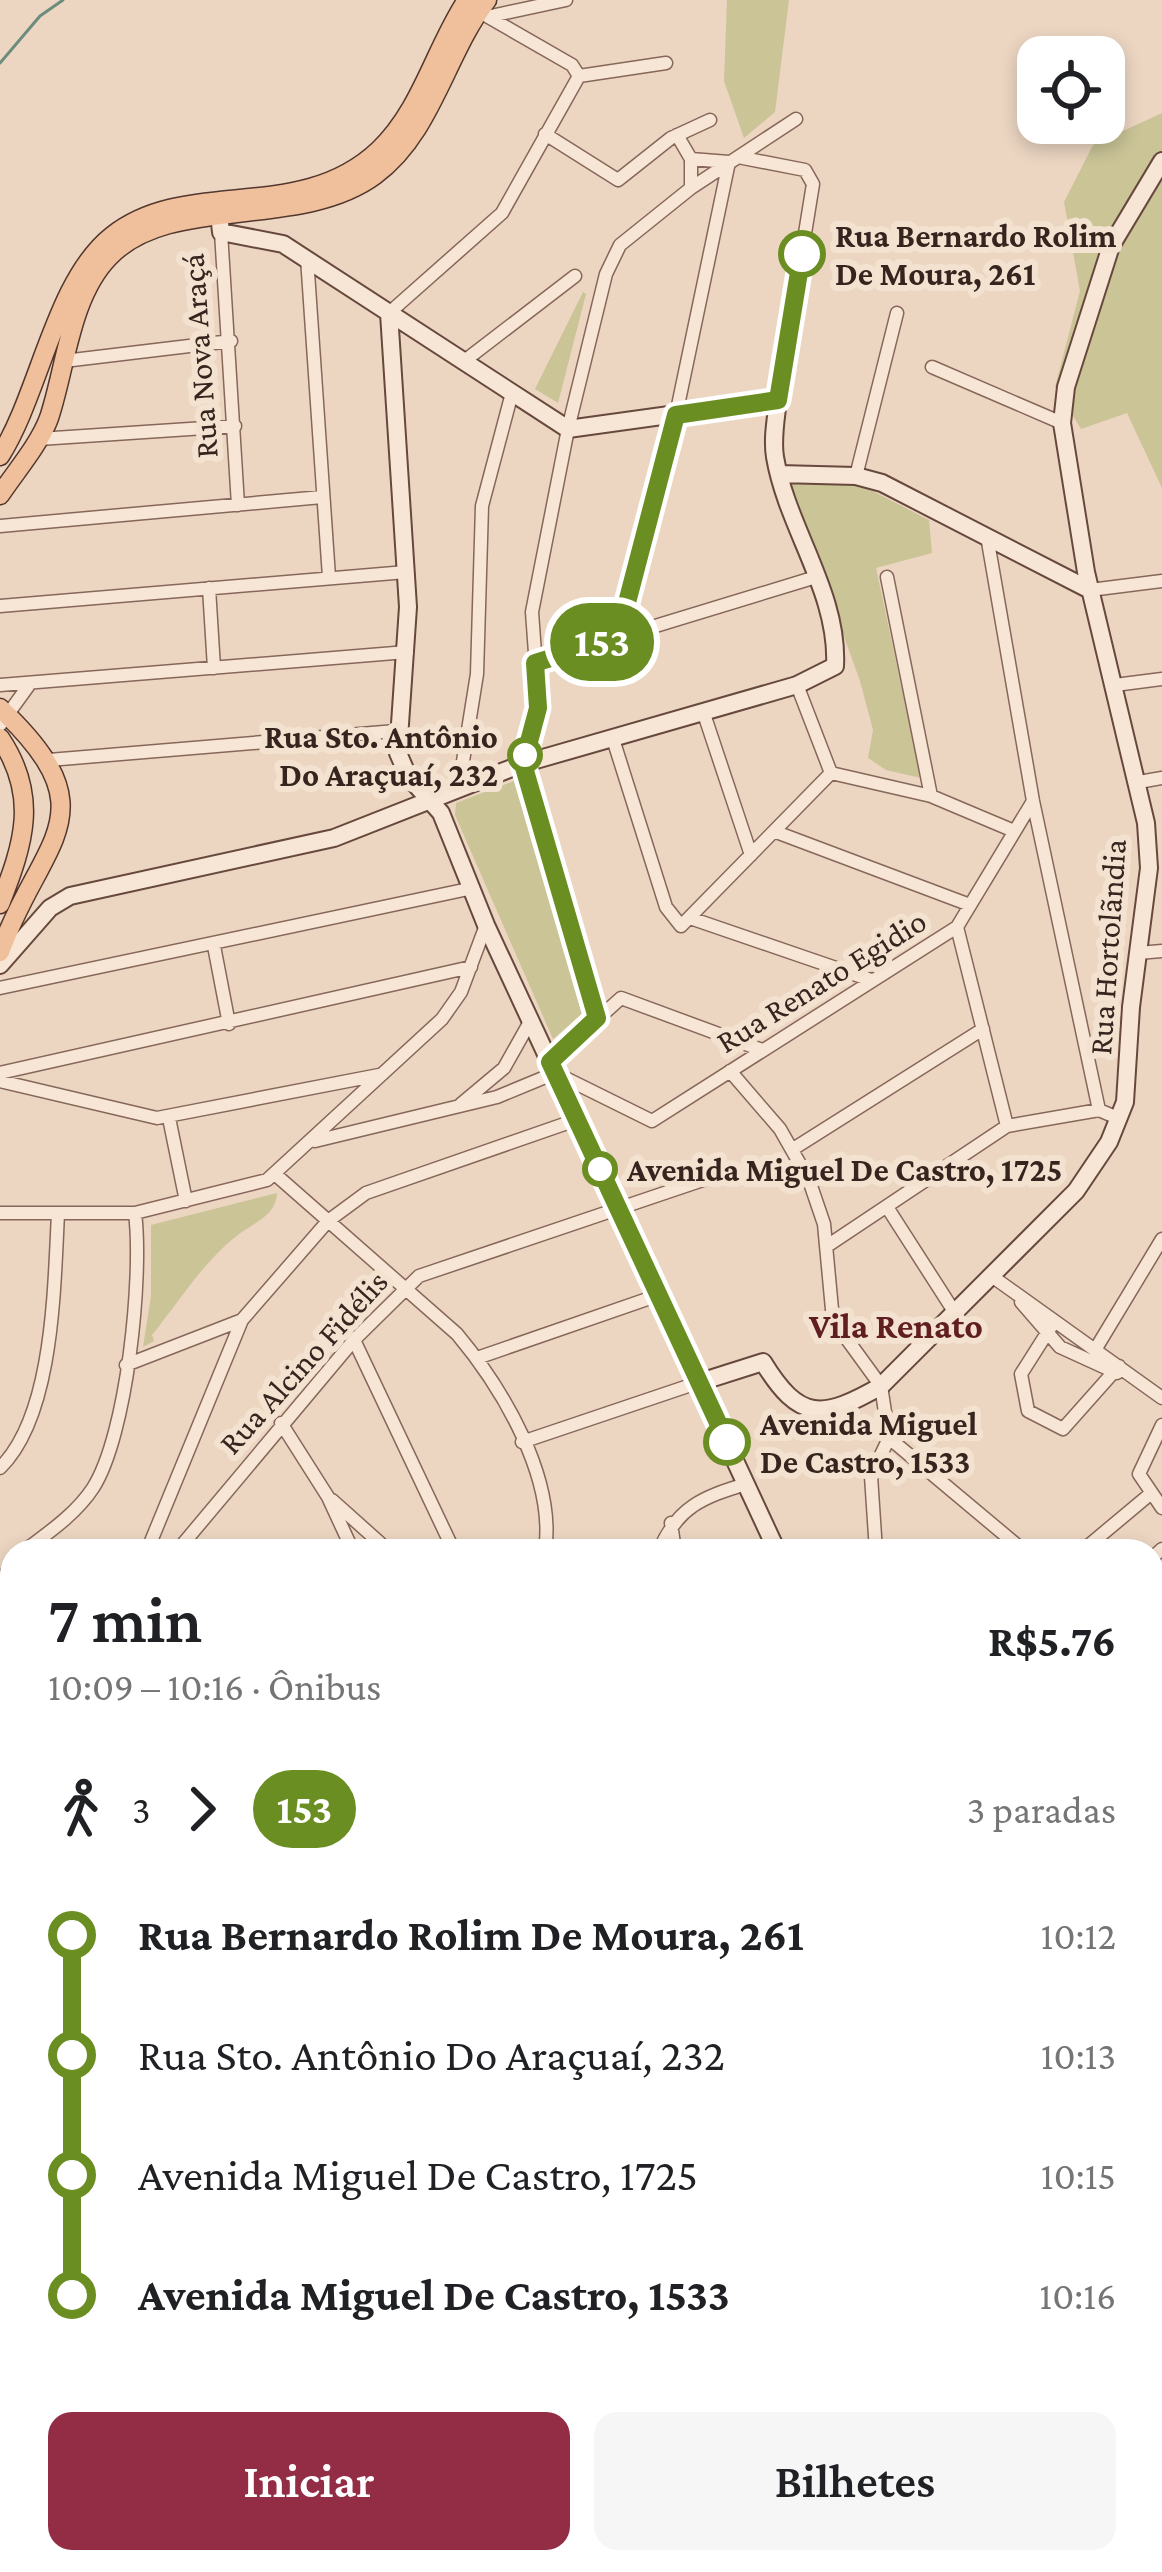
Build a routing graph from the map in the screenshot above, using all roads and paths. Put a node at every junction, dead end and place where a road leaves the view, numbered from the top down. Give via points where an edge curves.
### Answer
1 (566, 0) edge
2 (480, 5) edge
3 (666, 63) dead end
4 (579, 76) junction
5 (796, 119) dead end
6 (710, 120) dead end
7 (545, 134) junction
8 (677, 135) junction
9 (733, 159) junction
10 (691, 160) junction
11 (1162, 160) edge
12 (692, 188) junction
13 (220, 218) junction
14 (307, 258) junction
15 (575, 276) dead end
16 (389, 313) junction
17 (897, 314) dead end
18 (231, 341) junction
19 (64, 361) junction
20 (463, 362) junction
21 (932, 367) dead end
22 (512, 393) junction
23 (778, 400) junction
24 (676, 415) junction
25 (1062, 423) junction
26 (235, 426) junction
27 (568, 429) junction
28 (38, 439) junction
29 (0, 456) edge
30 (779, 474) junction
31 (856, 476) junction
32 (0, 495) edge
33 (322, 497) junction
34 (238, 505) junction
35 (0, 526) edge
36 (988, 542) junction
37 (406, 572) junction
38 (816, 577) junction
39 (887, 577) dead end
40 (329, 578) junction
41 (1162, 580) edge
42 (208, 588) junction
43 (1090, 590) junction
44 (0, 606) edge
45 (618, 637) junction
46 (407, 652) junction
47 (535, 663) junction
48 (214, 668) junction
49 (1162, 679) edge
50 (30, 684) junction
51 (0, 685) edge
52 (797, 685) junction
53 (1114, 685) junction
54 (703, 711) junction
55 (2, 715) edge
56 (396, 731) junction
57 (0, 738) edge
58 (613, 740) junction
59 (51, 764) junction
60 (523, 764) junction
61 (832, 773) junction
62 (22, 777) junction
63 (1162, 778) edge
64 (1139, 782) junction
65 (459, 786) junction
66 (931, 796) junction
67 (1033, 801) junction
68 (436, 807) junction
69 (27, 818) junction
70 (62, 823) junction
71 (1014, 831) junction
72 (776, 832) junction
73 (752, 855) junction
74 (1156, 867) edge
75 (473, 888) junction
76 (0, 904) edge
77 (970, 905) junction
78 (686, 922) junction
79 (486, 925) junction
80 (957, 927) junction
81 (214, 946) junction
82 (1162, 951) edge
83 (0, 952) edge
84 (1138, 953) junction
85 (0, 965) edge
86 (471, 967) junction
87 (871, 980) junction
88 (0, 988) edge
89 (597, 1018) junction
90 (531, 1020) junction
91 (230, 1024) junction
92 (983, 1029) junction
93 (762, 1050) junction
94 (552, 1068) junction
95 (730, 1071) junction
96 (379, 1076) junction
97 (0, 1077) edge
98 (460, 1104) junction
99 (1099, 1109) junction
100 (169, 1118) junction
101 (1120, 1119) junction
102 (576, 1120) junction
103 (1007, 1126) junction
104 (315, 1141) junction
105 (793, 1149) junction
106 (276, 1175) junction
107 (703, 1180) dead end
108 (187, 1201) junction
109 (887, 1207) junction
110 (620, 1210) junction
111 (0, 1213) edge
112 (135, 1213) junction
113 (58, 1214) junction
114 (328, 1221) junction
115 (1162, 1239) edge
116 (827, 1246) junction
117 (993, 1277) junction
118 (403, 1288) junction
119 (658, 1295) junction
120 (1017, 1296) junction
121 (956, 1313) junction
122 (242, 1320) junction
123 (1054, 1322) junction
124 (1044, 1334) junction
125 (354, 1340) junction
126 (1096, 1350) junction
127 (477, 1358) junction
128 (126, 1365) junction
129 (1117, 1369) junction
130 (700, 1382) junction
131 (881, 1386) junction
132 (1162, 1399) edge
133 (281, 1423) junction
134 (1162, 1426) edge
135 (889, 1438) junction
136 (522, 1442) junction
137 (0, 1468) edge
138 (746, 1484) junction
139 (1149, 1495) junction
140 (328, 1497) junction
141 (1162, 1508) edge
142 (671, 1523) junction
143 (36, 1539) edge
144 (152, 1539) edge
145 (187, 1539) edge
146 (347, 1539) edge
147 (375, 1539) edge
148 (448, 1539) edge
149 (545, 1539) edge
150 (664, 1539) edge
151 (673, 1539) edge
152 (771, 1539) edge
153 (875, 1539) edge
154 (1010, 1539) edge
155 (1096, 1539) edge

1 - 2 street
2 - 4 street
2 - 13 main road via 455,19 406,117 360,166
2 - 13 main road via 416,130 373,177 305,208
3 - 4 street
4 - 7 street
5 - 9 street
6 - 8 street
7 - 8 street via 618,180
7 - 16 street via 502,213
8 - 10 street
9 - 10 street
9 - 12 street
9 - 23 street via 805,170 813,184
9 - 24 street
10 - 12 street
11 - 25 street, Rua Hortolãndia via 1111,245
12 - 27 street via 620,245
13 - 14 street
13 - 18 street, Rua Nova Araçá
13 - 19 main road via 150,231 106,259 90,281
13 - 29 main road via 136,221 99,248
14 - 16 street
14 - 33 street
15 - 20 street
16 - 20 street
16 - 37 street
17 - 31 street
18 - 19 street
18 - 26 street, Rua Nova Araçá
19 - 28 main road
20 - 22 street
21 - 25 street
22 - 27 street
22 - 65 street via 482,506 477,674
23 - 24 street
23 - 30 street
24 - 27 street
24 - 45 street
25 - 43 street, Rua Hortolãndia
26 - 28 street
26 - 34 street, Rua Nova Araçá
27 - 47 street via 536,577
28 - 32 main road
30 - 31 street
30 - 38 street
31 - 36 street
33 - 34 street
33 - 40 street
34 - 35 street
36 - 43 street
36 - 67 street
37 - 40 street
37 - 46 street
38 - 45 street
38 - 52 street via 835,666
39 - 66 street
40 - 42 street
41 - 43 street
42 - 44 street
42 - 48 street
43 - 53 street, Rua Hortolãndia
45 - 47 street
46 - 48 street
46 - 56 street
47 - 60 street via 538,708
48 - 50 street
49 - 53 street
50 - 51 street
50 - 55 street
52 - 54 street
52 - 61 street
53 - 64 street, Rua Hortolãndia
54 - 58 street
54 - 73 street
55 - 59 main road
56 - 59 street
56 - 68 street via 402,766
57 - 62 main road
58 - 60 street
58 - 78 street via 666,907
59 - 62 main road
59 - 70 main road
60 - 65 street
60 - 89 street
61 - 66 street
61 - 72 street
62 - 69 main road
63 - 64 street
64 - 74 street, Rua Hortolãndia
65 - 68 street
66 - 71 street
67 - 71 street, Rua Renato Egidio
67 - 99 street
68 - 75 street
68 - 85 street via 334,838 70,896
69 - 70 main road
69 - 76 main road
70 - 83 main road
71 - 77 street, Rua Renato Egidio
72 - 73 street
72 - 77 street
73 - 78 street
74 - 84 street, Rua Hortolãndia
75 - 79 street
75 - 81 street
77 - 80 street, Rua Renato Egidio
78 - 87 street
79 - 86 street
79 - 90 street
80 - 87 street, Rua Renato Egidio
80 - 92 street
81 - 88 street
81 - 91 street
82 - 84 street
84 - 101 street, Rua Hortolãndia
86 - 91 street
86 - 96 street via 442,1019
87 - 93 street, Rua Renato Egidio
89 - 93 street via 621,998
89 - 94 street
90 - 94 street
90 - 98 street via 504,1068
91 - 97 street
92 - 103 street
92 - 105 street
93 - 95 street, Rua Renato Egidio
94 - 95 street, Rua Renato Egidio via 652,1121
94 - 98 street via 497,1097
94 - 102 street
95 - 105 street
96 - 100 street
96 - 104 street
97 - 100 street via 131,1115
98 - 104 street
99 - 101 street
99 - 103 street
100 - 108 street
101 - 117 street, Rua Hortolãndia via 1076,1191
102 - 110 street
102 - 114 street via 396,1178
103 - 109 street
104 - 106 street
105 - 116 street via 821,1210
106 - 108 street
106 - 114 street
107 - 110 street, Rua Alcino Fidélis
108 - 112 street
109 - 116 street
109 - 121 street
110 - 118 street, Rua Alcino Fidélis via 428,1271
110 - 119 street
111 - 113 street
112 - 113 street
112 - 128 street via 139,1286
113 - 137 street via 51,1314 29,1425
114 - 118 street
114 - 122 street
115 - 126 street
116 - 131 street via 833,1320
117 - 120 street
117 - 121 street, Rua Hortolãndia
118 - 125 street, Rua Alcino Fidélis
118 - 127 street
119 - 127 street
119 - 130 street
120 - 123 street
120 - 124 street
121 - 131 street, Rua Hortolãndia
122 - 128 street
122 - 144 street
123 - 124 street
123 - 126 street
124 - 129 street via 1077,1358
124 - 129 street via 1021,1374 1028,1411 1046,1423 1064,1429
125 - 133 street, Rua Alcino Fidélis
125 - 148 street
126 - 129 street
127 - 136 street
128 - 143 street via 92,1489
129 - 132 street
130 - 131 street via 763,1362 790,1402 806,1410
130 - 136 street
130 - 138 street
131 - 135 street
133 - 140 street
133 - 145 street, Rua Alcino Fidélis
134 - 139 street via 1140,1463
135 - 153 street via 872,1476
135 - 154 street
136 - 149 street via 547,1513
138 - 142 street via 704,1496
138 - 152 street
139 - 141 street
139 - 155 street
140 - 146 street
140 - 147 street
142 - 150 street
142 - 151 street

